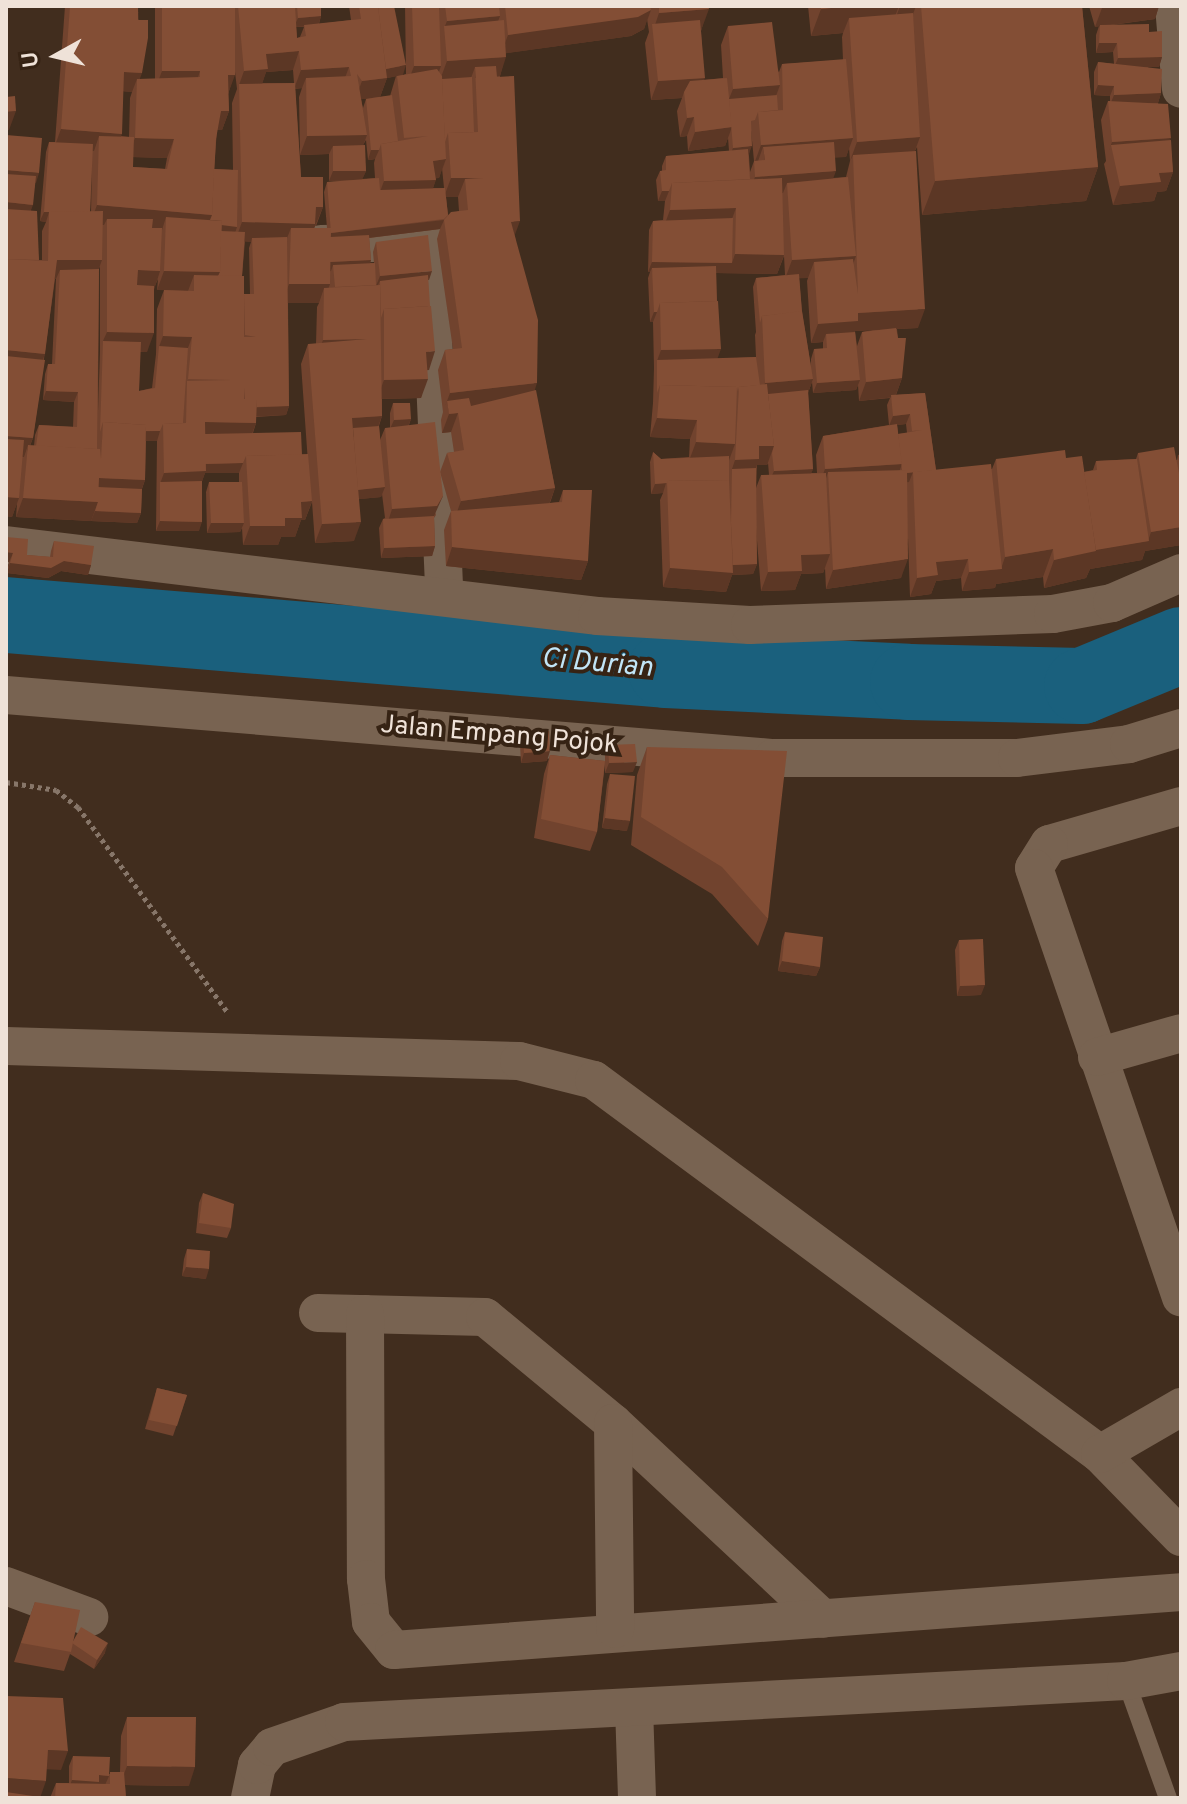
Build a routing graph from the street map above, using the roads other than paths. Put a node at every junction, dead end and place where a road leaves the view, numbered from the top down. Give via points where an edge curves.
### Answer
1 (1174, 6) edge
2 (1181, 89) edge
3 (321, 244) edge
4 (6, 545) edge
5 (1181, 573) edge
6 (444, 592) junction
7 (6, 695) edge
8 (1181, 728) edge
9 (1181, 806) edge
10 (1181, 1033) edge
11 (6, 1046) edge
12 (1097, 1057) junction
13 (1176, 1260) edge
14 (1181, 1298) edge
15 (318, 1313) dead end
16 (365, 1314) junction
17 (1181, 1407) edge
18 (613, 1423) junction
19 (1100, 1454) junction
20 (1181, 1537) edge
21 (6, 1586) edge
22 (1181, 1592) edge
23 (89, 1617) dead end
24 (823, 1619) junction
25 (615, 1629) junction
26 (1181, 1671) edge
27 (1126, 1681) junction
28 (634, 1707) junction
29 (250, 1798) edge
30 (637, 1798) edge
31 (1168, 1798) edge

1 - 2 street
3 - 6 street via 429,242
4 - 6 street
5 - 6 street via 1112,603 1053,614 750,625 597,616
7 - 8 street, Jalan Empang Pojok via 773,758 1017,758 1129,744
9 - 12 street via 1049,844 1037,859
10 - 12 street
11 - 19 street via 519,1061 594,1080
12 - 13 street
13 - 14 street
15 - 16 street
16 - 18 street via 485,1317
16 - 25 street via 366,1579 381,1639 394,1650 439,1650
17 - 19 street
18 - 24 street
18 - 25 street
19 - 20 street
21 - 23 street
22 - 24 street
24 - 25 street
26 - 27 street
27 - 28 street
27 - 31 lane
28 - 29 street via 344,1722 272,1747 257,1765
28 - 30 street

